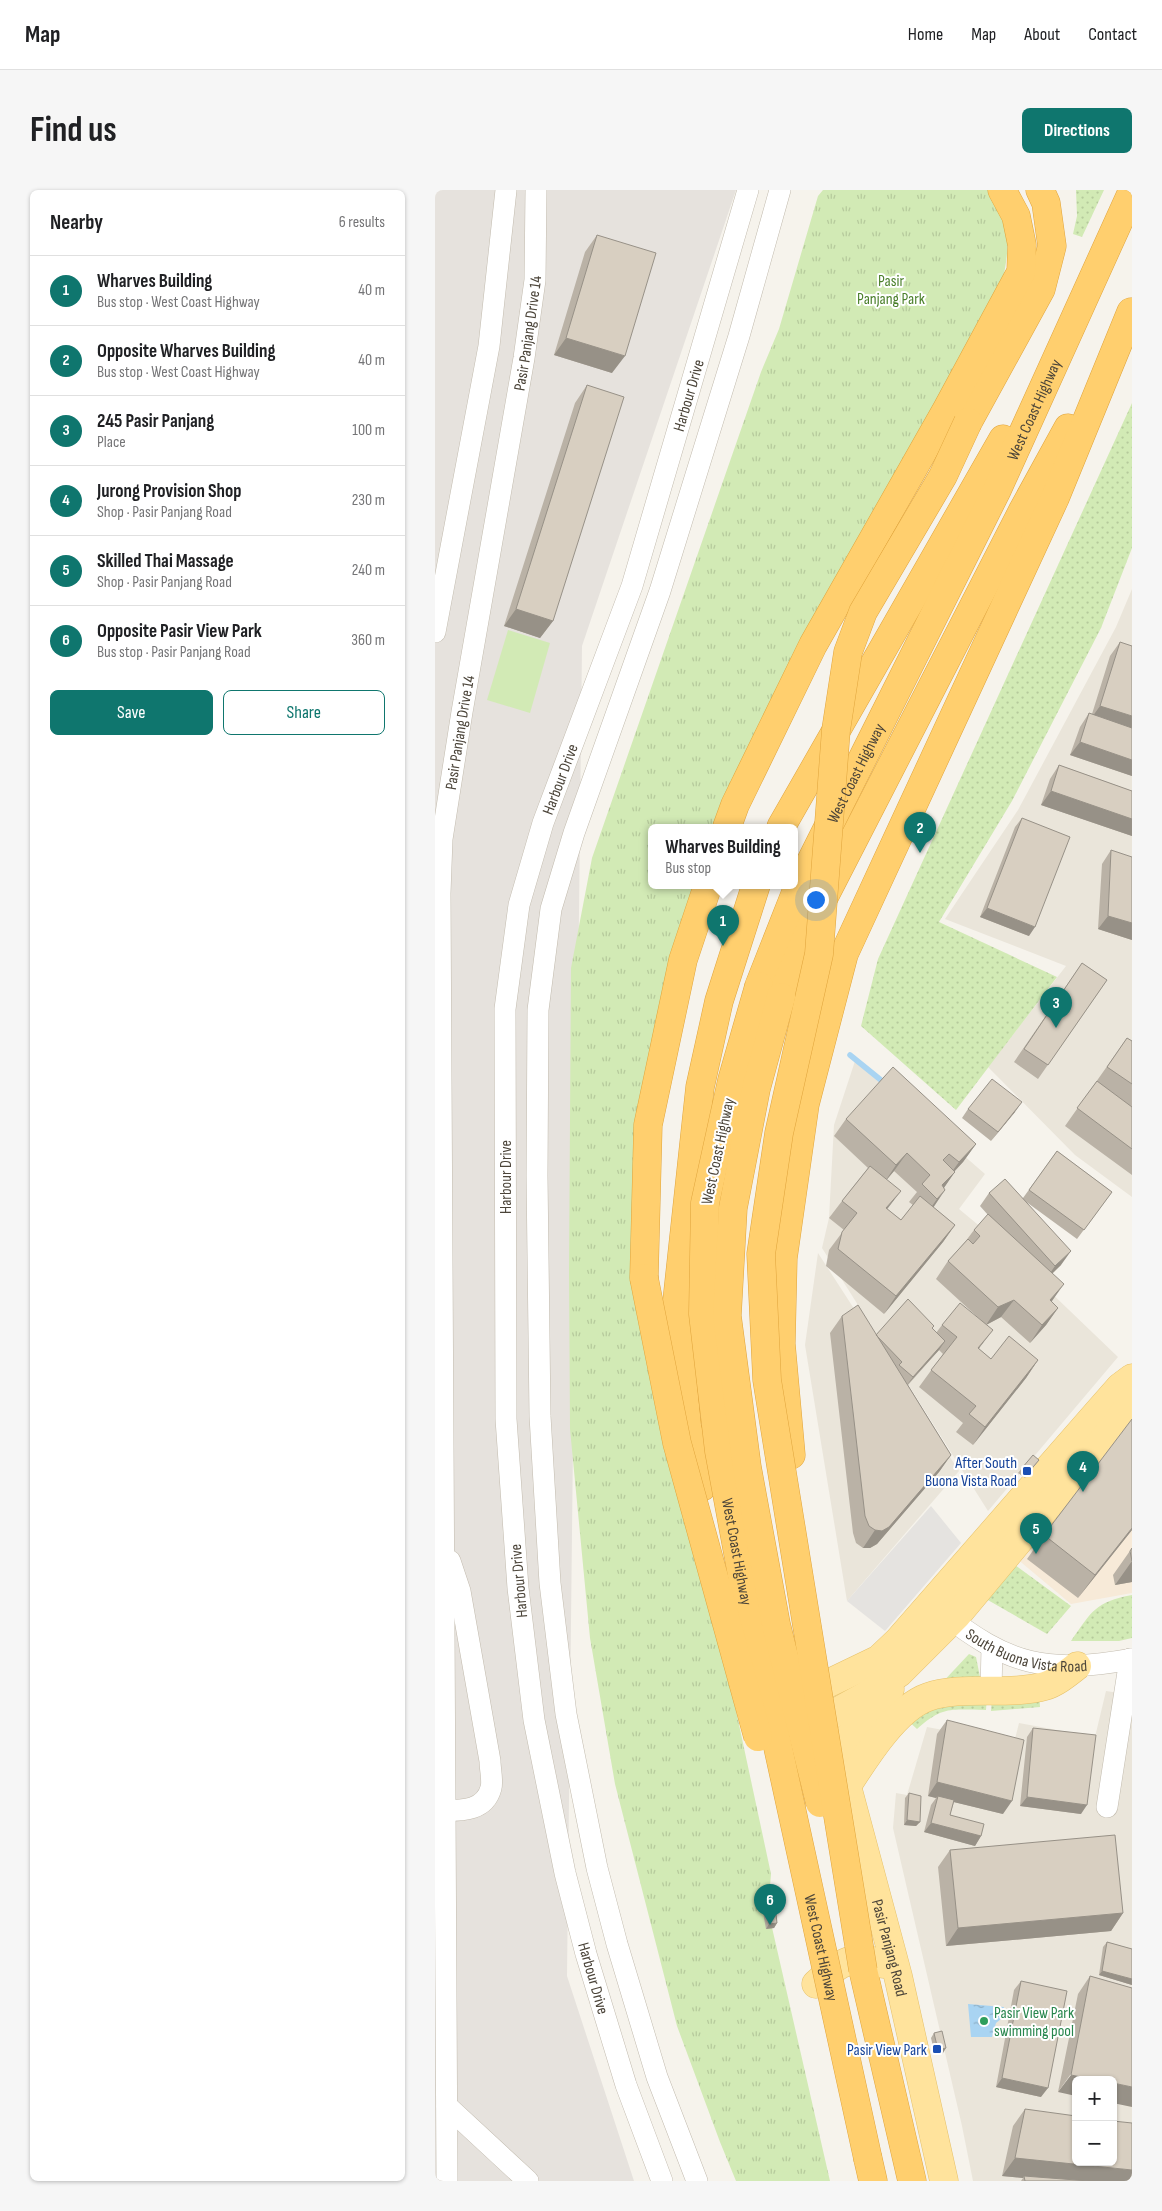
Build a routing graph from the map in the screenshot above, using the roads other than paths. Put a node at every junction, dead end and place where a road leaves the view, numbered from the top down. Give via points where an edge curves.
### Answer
1 (506, 190) edge
2 (536, 190) edge
3 (748, 190) edge
4 (780, 190) edge
5 (1002, 190) edge
6 (1040, 190) edge
7 (1132, 192) edge
8 (1087, 292) junction
9 (1132, 311) edge
10 (957, 416) junction
11 (435, 632) edge
12 (728, 824) edge
13 (783, 824) edge
14 (439, 839) edge
15 (798, 885) edge
16 (707, 889) edge
17 (755, 889) edge
18 (796, 889) edge
19 (1132, 1378) edge
20 (1121, 1411) edge
21 (443, 1542) junction
22 (930, 1603) junction
23 (952, 1620) junction
24 (440, 1647) edge
25 (992, 1647) junction
26 (1131, 1659) edge
27 (1077, 1666) junction
28 (899, 1673) junction
29 (827, 1684) junction
30 (991, 1691) junction
31 (753, 1696) junction
32 (784, 1710) junction
33 (833, 1714) junction
34 (764, 1743) junction
35 (840, 1748) junction
36 (847, 1786) junction
37 (1107, 1807) dead end
38 (440, 1810) edge
39 (863, 1970) junction
40 (898, 1976) junction
41 (821, 1979) junction
42 (447, 2106) junction
43 (447, 2181) edge
44 (528, 2181) edge
45 (662, 2181) edge
46 (697, 2181) edge
47 (861, 2181) edge
48 (873, 2181) edge
49 (912, 2181) edge
50 (944, 2181) edge

1 - 11 street via 489,346
2 - 14 street, Pasir Panjang Drive 14 via 535,280 524,358
3 - 45 street, Harbour Drive via 632,586 543,824 519,905 505,1009 506,1419 518,1588 534,1720 565,1873 586,1954 626,2085
4 - 46 street, Harbour Drive via 739,336 660,591 553,900 538,1010 540,1416 550,1583 566,1714 597,1868 617,1944 657,2077
5 - 10 highway via 1017,216 1022,245 1021,272
6 - 10 highway via 1047,203 1053,246 1041,289
7 - 8 highway, West Coast Highway
8 - 13 highway
8 - 15 highway, West Coast Highway, bridge via 997,490
9 - 29 highway via 1055,498 844,954 805,1104 783,1258 781,1344 788,1430
9 - 39 highway, West Coast Highway, bridge via 1023,510 823,899 781,997 756,1089 733,1208 727,1316 747,1467 777,1624
10 - 12 highway via 813,645
10 - 39 highway, bridge via 943,476 863,612 848,652 836,730 819,954 779,1132 761,1254 767,1380
14 - 21 street, Pasir Panjang Drive 14
16 - 41 highway, bridge via 683,960 648,1126 644,1278 677,1443
17 - 31 highway via 719,1001 699,1087 676,1310 687,1426
18 - 41 highway, West Coast Highway, bridge via 759,986 732,1080 705,1203 703,1314 719,1451
19 - 20 main road via 1120,1387
20 - 22 main road
20 - 23 main road
21 - 24 street, Pasir Panjang Drive 14
21 - 38 street via 460,1591 492,1787 485,1802 471,1810
22 - 23 street, South Buona Vista Road
22 - 29 main road via 899,1641 879,1659
23 - 25 street, South Buona Vista Road
23 - 28 main road
24 - 38 street, Pasir Panjang Drive 14
25 - 27 street, South Buona Vista Road via 1041,1665
25 - 30 street
26 - 27 street, South Buona Vista Road
26 - 37 street
27 - 30 main road via 1047,1686
28 - 33 main road
28 - 35 main road via 888,1693
29 - 32 main road
29 - 33 main road, Pasir Panjang Road
30 - 36 main road via 941,1693 911,1706 866,1756
31 - 32 main road
31 - 34 main road
32 - 33 main road
32 - 34 main road
33 - 35 main road, Pasir Panjang Road
34 - 41 main road
35 - 36 main road, Pasir Panjang Road
36 - 40 main road, Pasir Panjang Road
38 - 42 street, Pasir Panjang Drive 14
39 - 49 highway, West Coast Highway
40 - 41 main road via 885,1964 868,1958 839,1964
40 - 50 main road, Pasir Panjang Road
41 - 47 main road
41 - 48 highway, West Coast Highway, bridge
42 - 43 street, Pasir Panjang Drive 14
42 - 44 street

